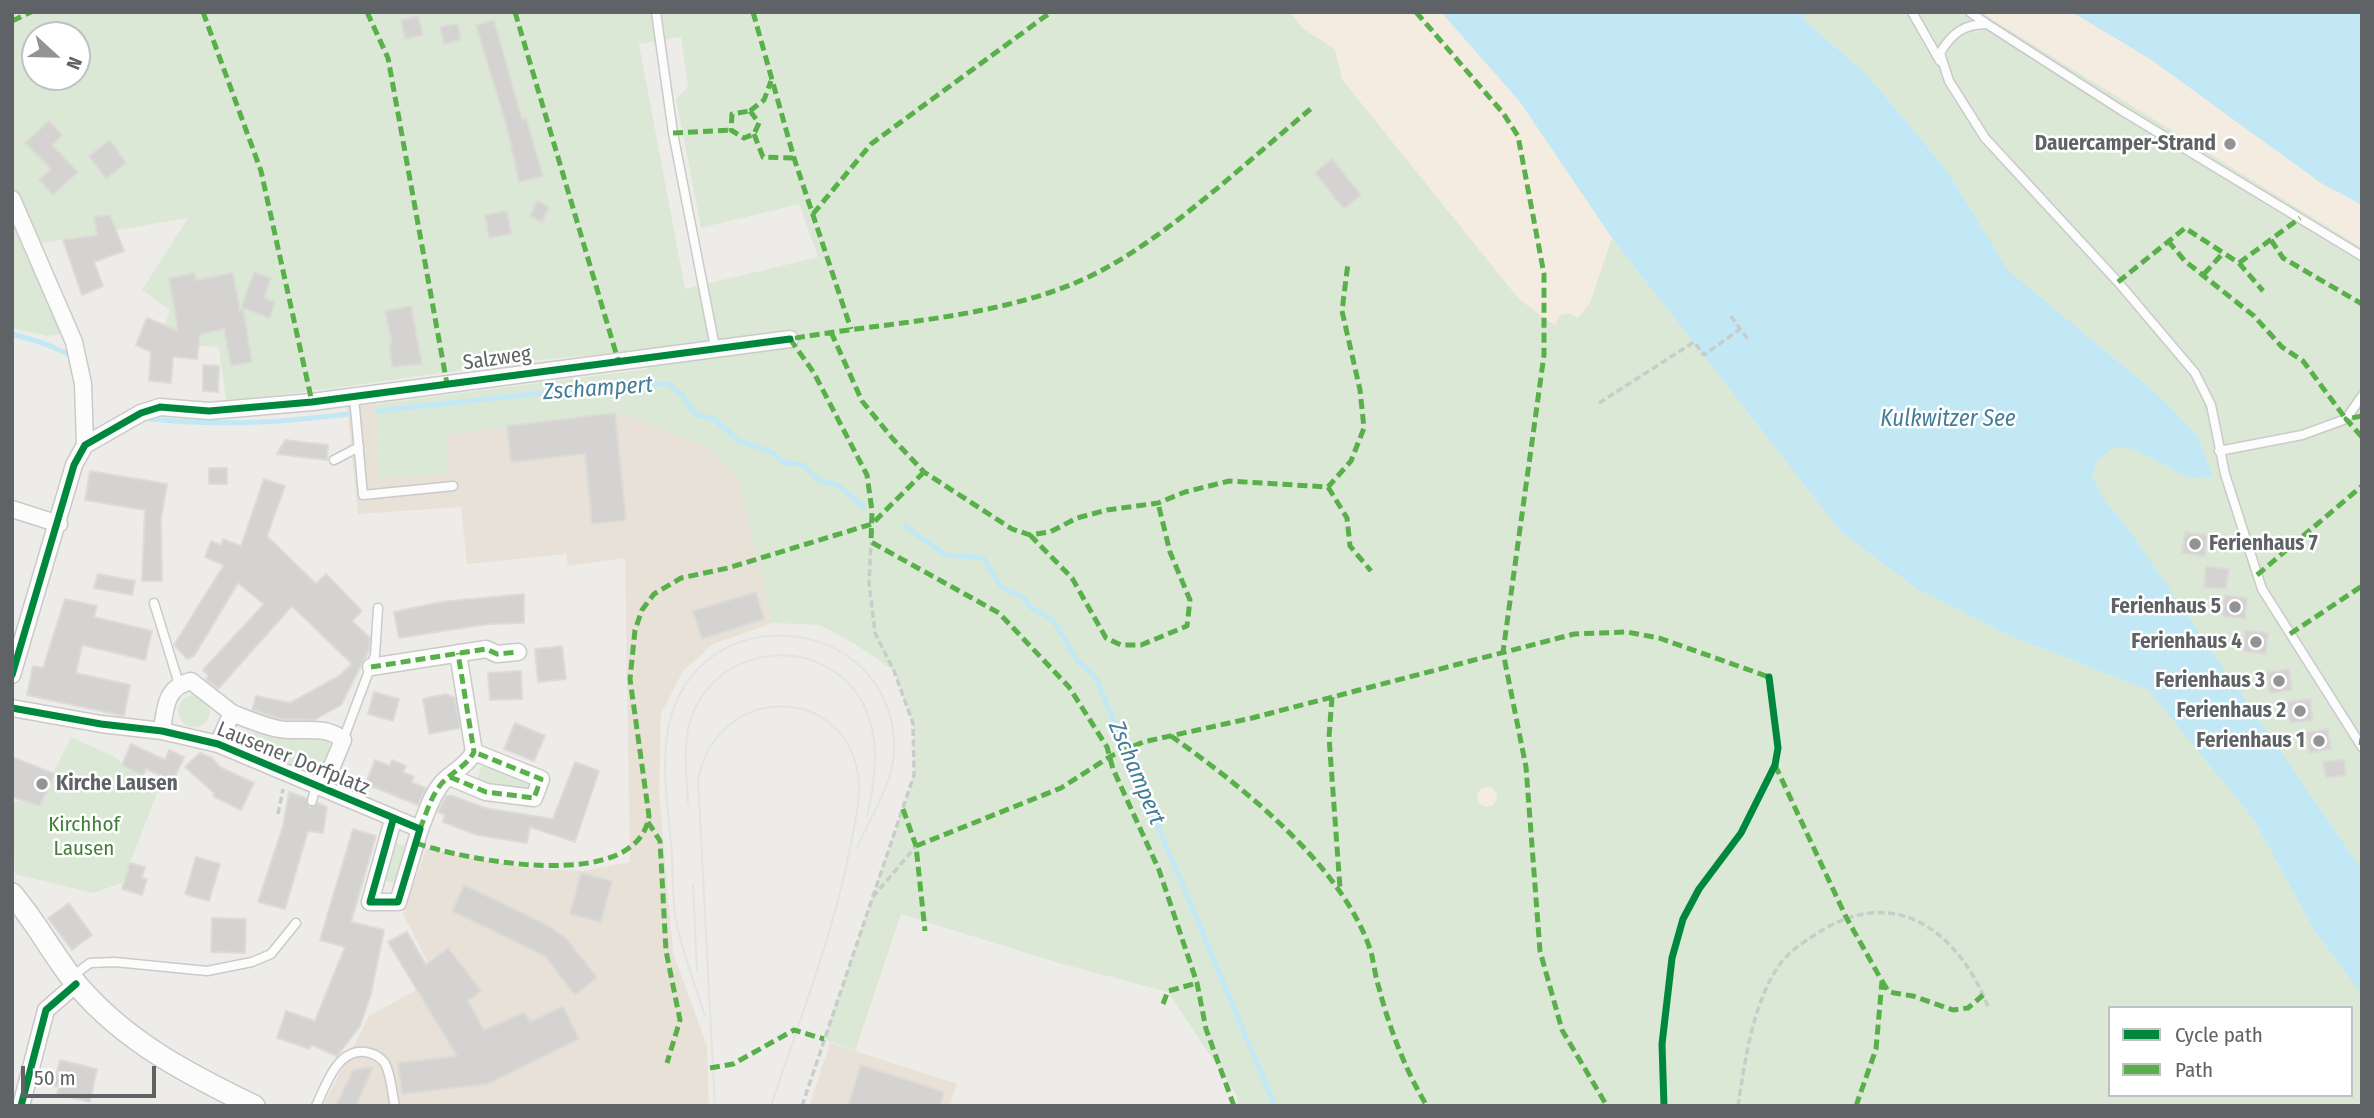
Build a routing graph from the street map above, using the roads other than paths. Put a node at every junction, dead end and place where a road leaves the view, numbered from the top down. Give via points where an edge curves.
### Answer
1 (656, 12) edge
2 (1912, 12) edge
3 (1970, 12) edge
4 (1987, 24) junction
5 (1941, 62) junction
6 (12, 199) edge
7 (2362, 256) edge
8 (790, 339) dead end
9 (715, 347) junction
10 (2362, 396) edge
11 (354, 397) junction
12 (85, 445) junction
13 (359, 447) junction
14 (2219, 451) junction
15 (334, 460) dead end
16 (453, 486) dead end
17 (12, 509) edge
18 (59, 524) junction
19 (154, 603) dead end
20 (379, 608) dead end
21 (518, 652) dead end
22 (458, 653) junction
23 (371, 667) junction
24 (12, 675) edge
25 (179, 684) junction
26 (12, 708) edge
27 (232, 713) junction
28 (162, 730) junction
29 (343, 740) junction
30 (218, 744) junction
31 (2362, 747) edge
32 (474, 752) junction
33 (450, 777) junction
34 (317, 791) junction
35 (393, 820) junction
36 (420, 829) junction
37 (12, 894) edge
38 (296, 923) dead end
39 (74, 980) junction
40 (21, 1106) edge
41 (254, 1106) edge
42 (316, 1106) edge
43 (395, 1106) edge

1 - 9 lane via 673,133
2 - 5 lane
3 - 4 lane
4 - 5 lane via 1972,24 1949,38 1940,53
4 - 7 lane
5 - 14 lane via 1985,138 2195,373 2211,405
6 - 12 street via 74,342 83,384
8 - 9 street, Salzweg
9 - 11 street, Salzweg
10 - 14 lane via 2346,419 2302,435
11 - 12 street, Salzweg via 209,411 160,407
11 - 13 lane
12 - 18 street
13 - 15 lane
13 - 16 lane via 363,495
14 - 31 lane via 2262,589
17 - 18 street
18 - 24 street
19 - 25 lane
20 - 23 lane, Lausener Dorfplatz via 379,637
21 - 22 street via 486,649
22 - 23 street
22 - 32 street
23 - 29 lane, Lausener Dorfplatz
25 - 27 street, Lausener Dorfplatz via 191,681
25 - 28 street via 169,694
26 - 28 street, Lausener Dorfplatz
27 - 29 street, Lausener Dorfplatz via 278,729 324,730
27 - 30 street, Lausener Dorfplatz
28 - 30 street, Lausener Dorfplatz
29 - 34 street, Lausener Dorfplatz
30 - 34 street, Lausener Dorfplatz
32 - 33 street
32 - 33 street via 541,779 534,799 486,792
33 - 36 street via 436,791
34 - 35 street, Lausener Dorfplatz
35 - 36 street, Lausener Dorfplatz
35 - 36 street via 370,902 398,902
37 - 39 main road
38 - 39 lane via 271,954 252,962 207,971 90,963
39 - 40 street via 46,1010
39 - 41 main road via 104,1015 139,1044
42 - 43 lane via 332,1071 357,1051 373,1053 385,1063

